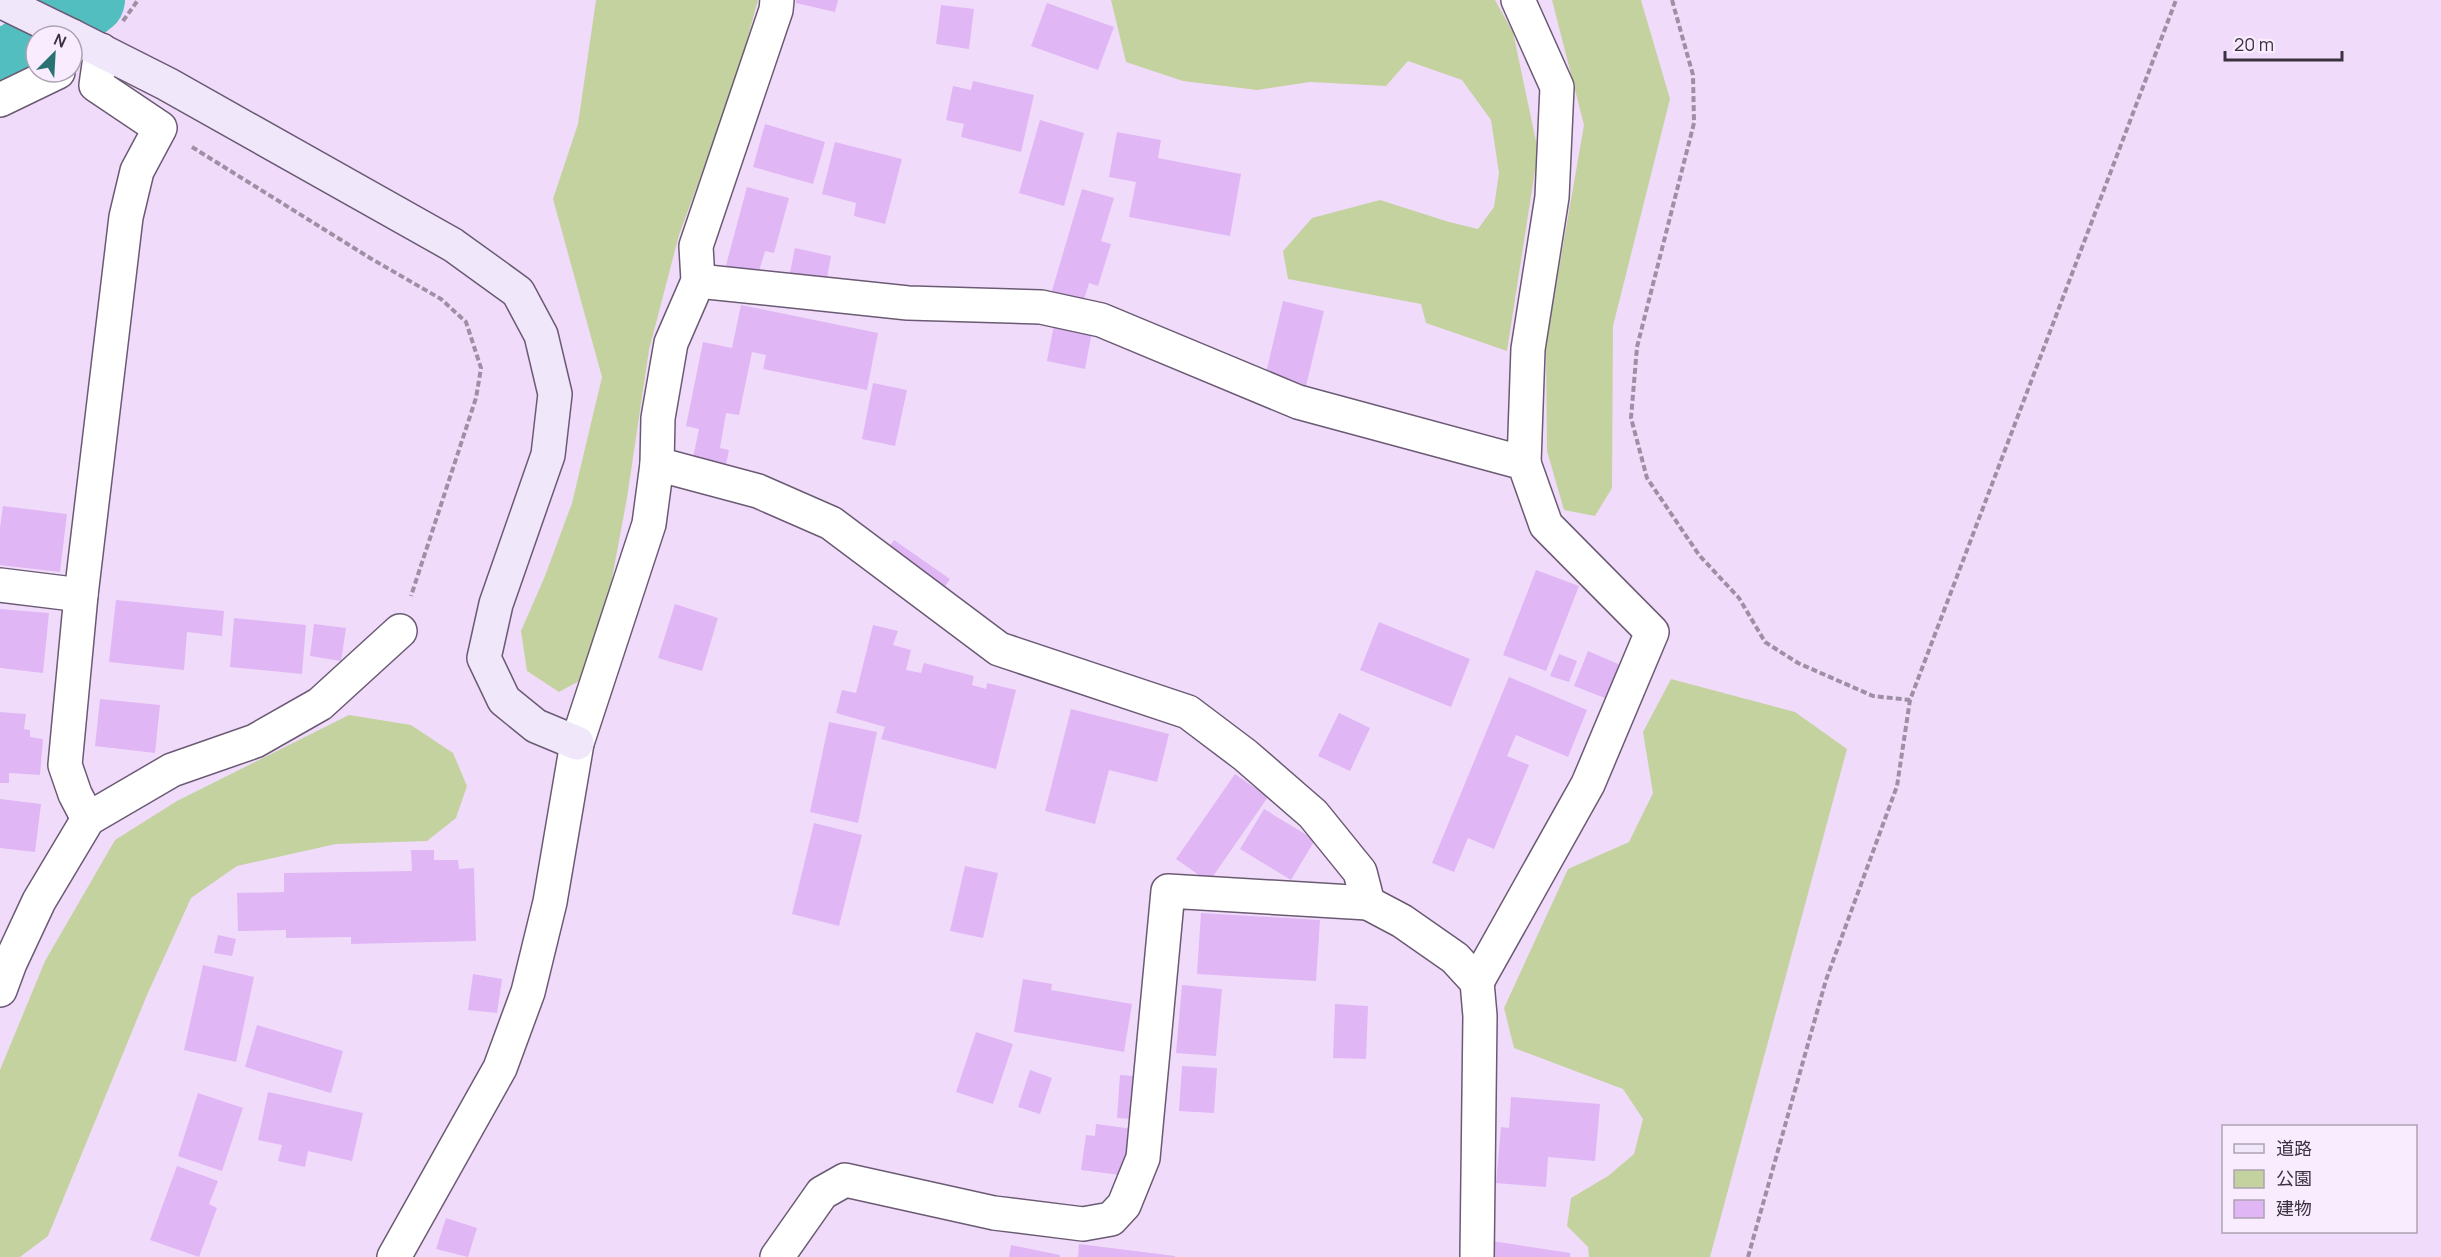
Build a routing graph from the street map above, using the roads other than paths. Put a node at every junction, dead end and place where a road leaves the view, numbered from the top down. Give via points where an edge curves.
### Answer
1 (777, 0) edge
2 (1518, 0) edge
3 (5, 3) edge
4 (41, 24) edge
5 (84, 48) edge
6 (84, 57) edge
7 (33, 84) edge
8 (0, 100) edge
9 (698, 281) junction
10 (1524, 463) junction
11 (657, 464) junction
12 (0, 585) edge
13 (81, 595) junction
14 (400, 631) road end
15 (577, 743) junction
16 (88, 819) junction
17 (1368, 903) junction
18 (3, 972) edge
19 (1478, 982) junction
20 (394, 1257) edge
21 (777, 1257) edge
22 (1476, 1257) edge

1 - 9 street via 696,246
2 - 10 street via 1557,87 1552,197 1528,349
3 - 4 street
5 - 15 street via 167,84 453,245 518,292 542,335 555,394 548,455 496,604 484,658 504,700 536,726
6 - 13 street via 96,85 160,128 137,171 126,217
7 - 8 street
9 - 10 street via 908,303 1041,307 1101,320 1298,402
9 - 11 street via 671,343 658,418
10 - 19 street via 1546,525 1652,632 1588,784
11 - 15 street via 649,524
11 - 17 street via 759,491 831,523 999,649 1188,712 1313,814 1360,872
12 - 13 street
13 - 16 street via 65,765
14 - 16 street via 320,704 255,741 172,770
15 - 20 street via 550,902 528,992 500,1068
16 - 18 street via 39,901
17 - 19 street via 1455,958
17 - 21 street via 1168,891 1143,1158 1124,1205 1111,1219 1083,1224 994,1213 845,1180 822,1193
19 - 22 street

